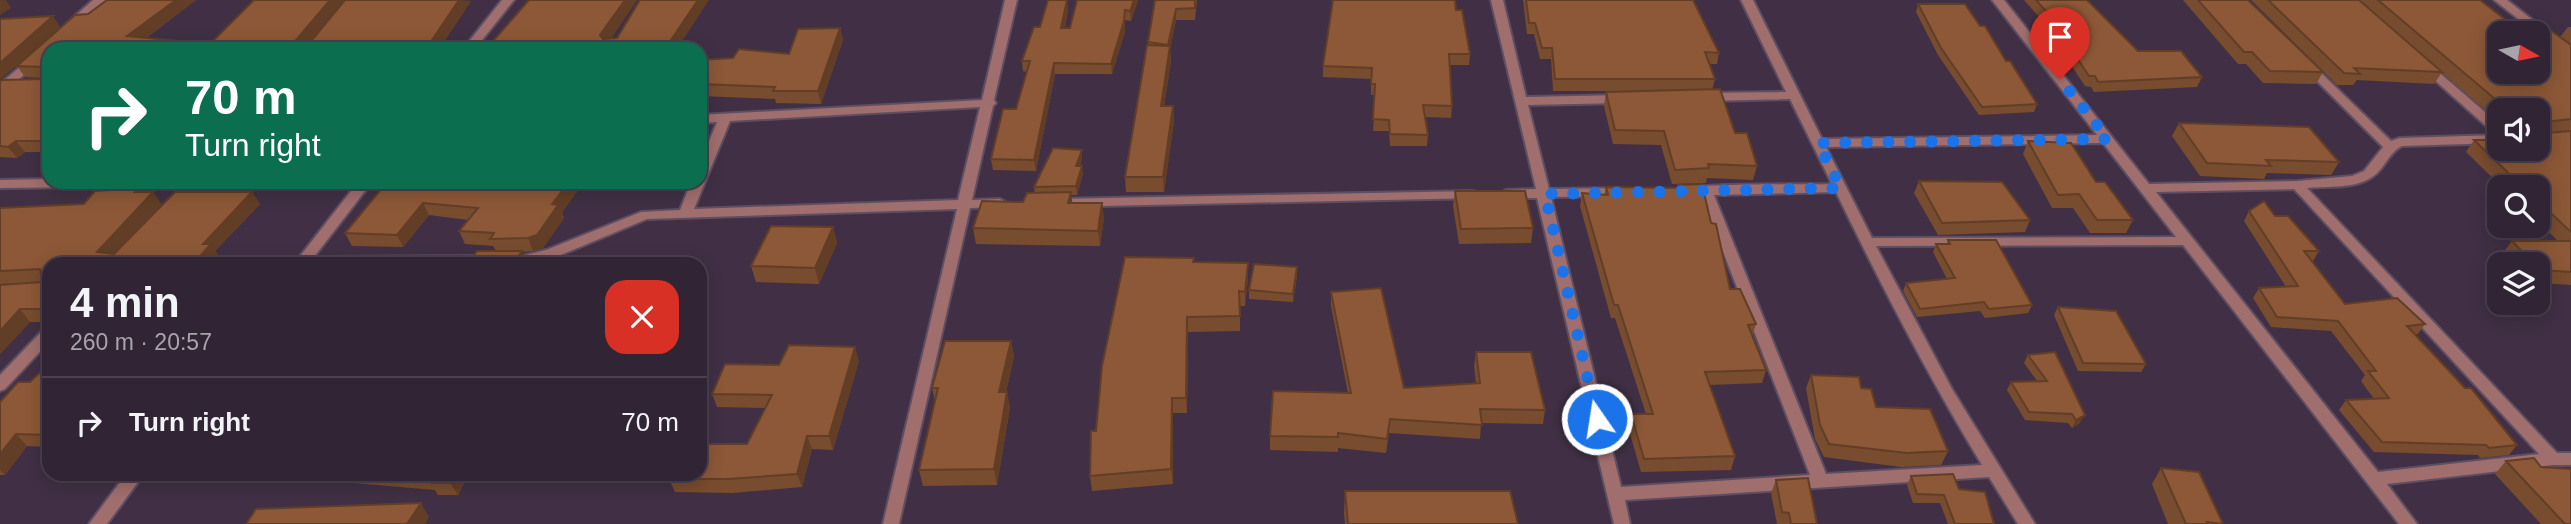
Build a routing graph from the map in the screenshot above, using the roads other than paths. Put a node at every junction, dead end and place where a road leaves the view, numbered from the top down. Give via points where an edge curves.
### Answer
1 (100, 0) edge
2 (508, 0) edge
3 (1012, 0) edge
4 (1497, 0) edge
5 (1747, 0) edge
6 (1998, 0) edge
7 (2500, 0) edge
8 (58, 37) edge
9 (475, 42) edge
10 (42, 52) edge
11 (2409, 52) edge
12 (2571, 56) edge
13 (2301, 59) edge
14 (21, 84) edge
15 (4, 87) edge
16 (1794, 95) junction
17 (1685, 97) edge
18 (1644, 98) edge
19 (1522, 101) junction
20 (989, 103) junction
21 (726, 118) junction
22 (707, 119) edge
23 (2487, 120) edge
24 (2108, 139) junction
25 (2487, 139) edge
26 (1818, 143) junction
27 (2390, 147) junction
28 (707, 162) edge
29 (0, 184) edge
30 (42, 184) edge
31 (2297, 185) junction
32 (1841, 188) junction
33 (2145, 188) junction
34 (186, 189) edge
35 (360, 189) edge
36 (695, 189) edge
37 (1706, 190) junction
38 (1666, 191) edge
39 (1639, 192) edge
40 (1545, 194) junction
41 (175, 200) edge
42 (966, 203) junction
43 (1018, 203) edge
44 (1045, 203) edge
45 (685, 214) junction
46 (2188, 240) junction
47 (1867, 242) junction
48 (307, 257) edge
49 (540, 257) edge
50 (42, 340) edge
51 (0, 385) edge
52 (2553, 459) junction
53 (2571, 459) edge
54 (1995, 470) junction
55 (2372, 479) junction
56 (1820, 480) junction
57 (131, 481) edge
58 (1615, 494) junction
59 (97, 524) edge
60 (891, 524) edge
61 (1622, 524) edge
62 (2027, 524) edge
63 (2409, 524) edge

1 - 8 street
2 - 9 street
3 - 20 street
4 - 19 street
5 - 16 street
6 - 24 street
7 - 12 street
10 - 15 street
11 - 23 street
13 - 27 street
14 - 15 street
16 - 17 street
16 - 26 street
18 - 19 street
19 - 40 street
20 - 21 street
20 - 42 street
21 - 22 street
21 - 28 street
24 - 26 street
24 - 33 street
25 - 27 street via 2400,142
26 - 32 street
27 - 31 street via 2368,174 2354,180
29 - 30 street
31 - 33 street
31 - 52 street
32 - 37 street
32 - 47 street
33 - 46 street
34 - 41 street
35 - 48 street
36 - 45 street
37 - 38 street
37 - 56 street
39 - 40 street
40 - 44 street
40 - 58 street
42 - 43 street
42 - 45 street
42 - 60 street
45 - 49 street via 646,215 621,222
46 - 47 street
46 - 55 street
47 - 54 street via 1946,392
50 - 51 street
52 - 53 street
52 - 55 street
54 - 56 street
54 - 62 street
55 - 63 street
56 - 58 street
57 - 59 street
58 - 61 street

